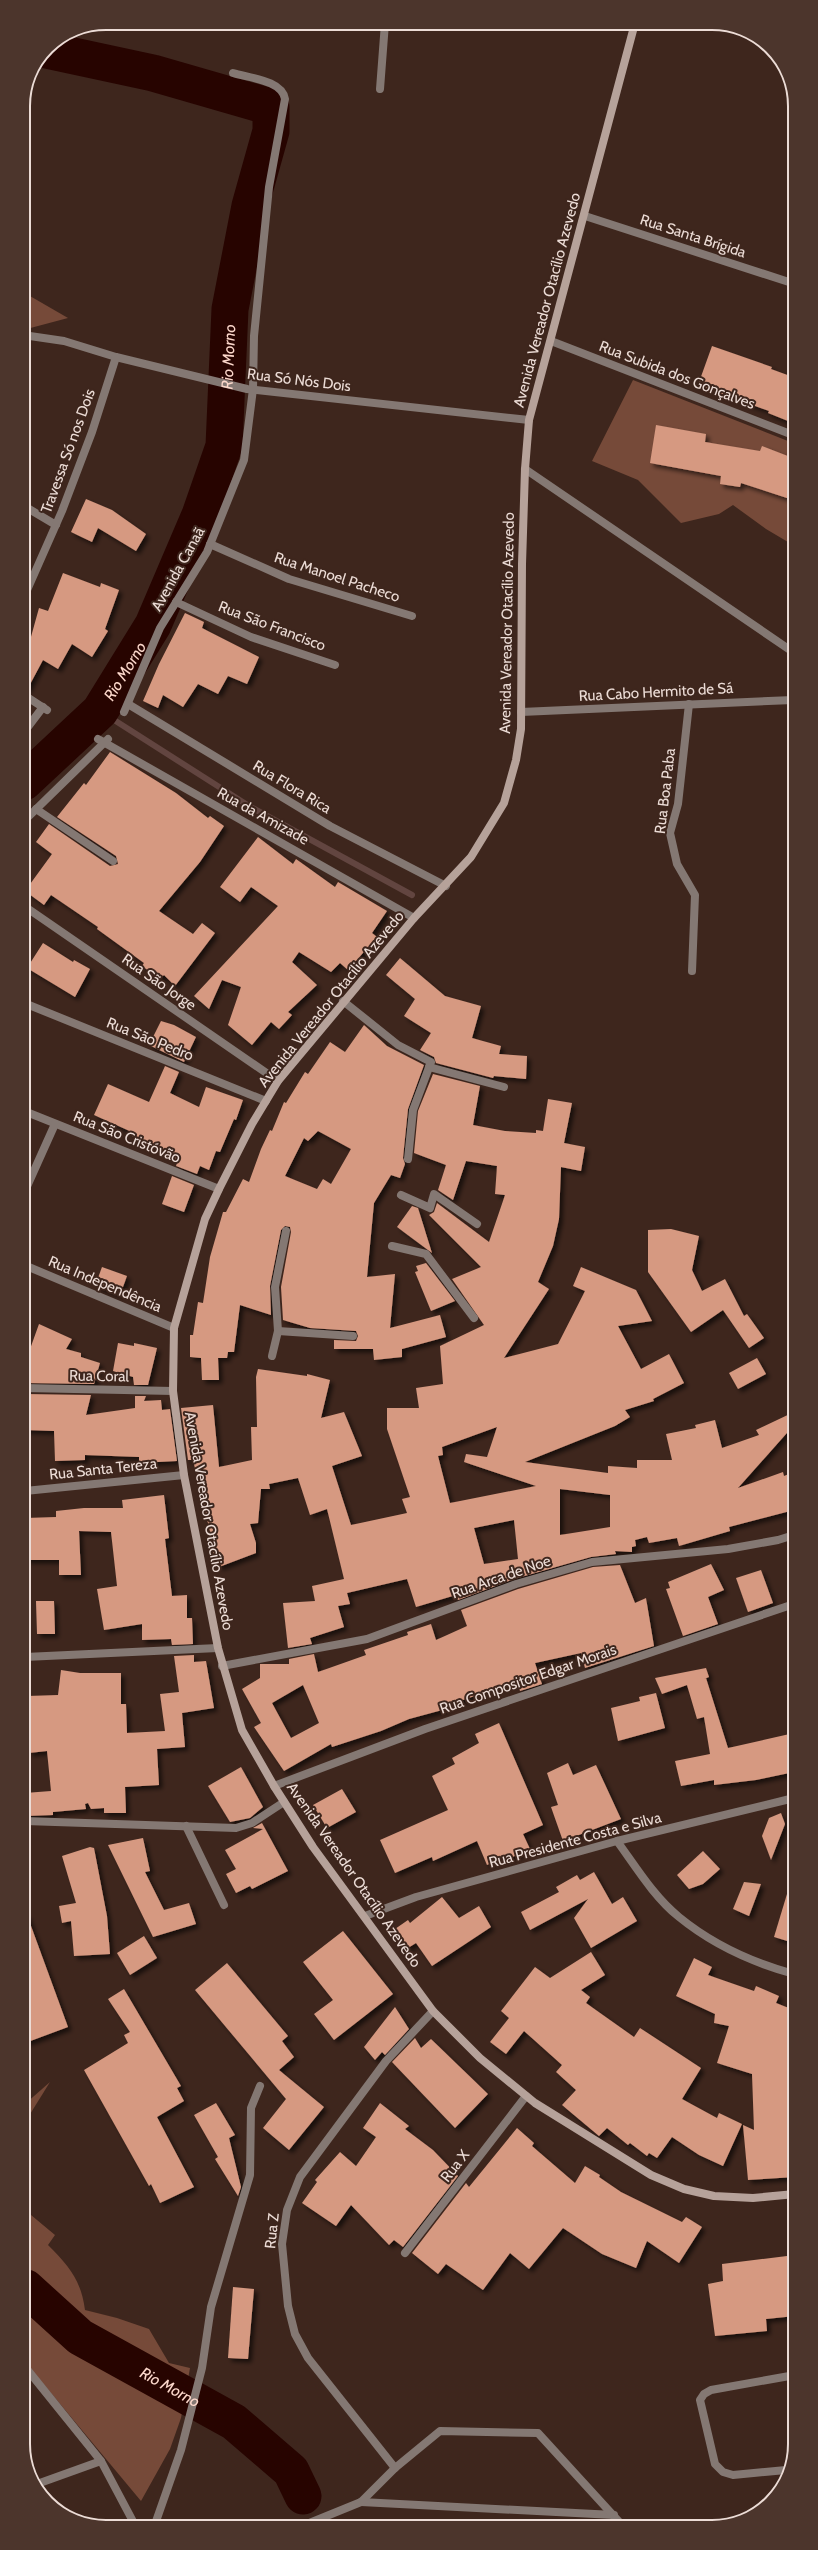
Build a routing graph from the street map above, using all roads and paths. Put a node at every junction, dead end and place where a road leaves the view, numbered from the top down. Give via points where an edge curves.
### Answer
1 (384, 30) edge
2 (633, 30) edge
3 (233, 73) dead end
4 (380, 89) dead end
5 (585, 216) junction
6 (788, 282) edge
7 (30, 335) edge
8 (551, 341) junction
9 (116, 357) junction
10 (250, 389) junction
11 (529, 420) junction
12 (788, 433) edge
13 (525, 469) junction
14 (30, 510) edge
15 (56, 525) junction
16 (210, 544) junction
17 (30, 584) edge
18 (176, 602) junction
19 (412, 616) dead end
20 (788, 649) edge
21 (335, 666) dead end
22 (30, 698) edge
23 (788, 700) edge
24 (689, 704) junction
25 (126, 708) joint
26 (521, 712) junction
27 (30, 725) edge
28 (36, 809) junction
29 (30, 815) edge
30 (113, 861) dead end
31 (446, 886) junction
32 (30, 910) edge
33 (414, 918) junction
34 (692, 971) dead end
35 (342, 1001) junction
36 (30, 1005) edge
37 (430, 1067) junction
38 (278, 1081) junction
39 (504, 1087) dead end
40 (266, 1100) junction
41 (30, 1114) edge
42 (55, 1124) junction
43 (408, 1159) dead end
44 (30, 1180) edge
45 (219, 1189) junction
46 (402, 1195) dead end
47 (477, 1224) dead end
48 (286, 1231) dead end
49 (392, 1246) dead end
50 (30, 1268) edge
51 (474, 1318) dead end
52 (174, 1328) junction
53 (278, 1331) junction
54 (353, 1336) dead end
55 (272, 1356) dead end
56 (30, 1388) edge
57 (173, 1391) junction
58 (184, 1476) junction
59 (30, 1491) edge
60 (788, 1537) edge
61 (788, 1606) edge
62 (218, 1648) junction
63 (30, 1657) edge
64 (222, 1666) junction
65 (274, 1786) junction
66 (788, 1799) edge
67 (284, 1802) junction
68 (30, 1821) edge
69 (186, 1826) junction
70 (617, 1841) junction
71 (224, 1905) dead end
72 (365, 1916) junction
73 (788, 1972) edge
74 (433, 2011) junction
75 (260, 2086) dead end
76 (526, 2096) junction
77 (788, 2194) edge
78 (405, 2253) dead end
79 (30, 2373) edge
80 (788, 2376) edge
81 (101, 2461) junction
82 (395, 2468) junction
83 (783, 2470) edge
84 (41, 2483) edge
85 (361, 2502) junction
86 (614, 2515) junction
87 (132, 2520) edge
88 (156, 2520) edge
89 (317, 2520) edge
90 (618, 2520) edge

1 - 4 street
2 - 5 main road, Avenida Vereador Otacílio Azevedo
3 - 10 street, Avenida Canaã via 277,86 284,93 285,99 268,194
5 - 6 street, Rua Santa Brígida
5 - 8 main road, Avenida Vereador Otacílio Azevedo
7 - 9 street, Rua Só Nós Dois via 64,341
8 - 11 main road, Avenida Vereador Otacílio Azevedo
8 - 12 street, Rua Subida dos Gonçalves
9 - 10 street, Rua Só Nós Dois
9 - 15 street, Travessa Só nos Dois via 92,432
10 - 11 street, Rua Só Nós Dois
10 - 16 street, Avenida Canaã via 244,460
11 - 13 main road, Avenida Vereador Otacílio Azevedo
13 - 20 street
13 - 26 main road, Avenida Vereador Otacílio Azevedo
14 - 15 street
15 - 17 street, Travessa Só nos Dois
16 - 18 street, Avenida Canaã
16 - 19 street, Rua Manoel Pacheco via 289,579
18 - 21 street, Rua São Francisco via 250,637
18 - 25 street, Avenida Canaã via 160,628
22 - 27 street via 45,708
23 - 24 street, Rua Cabo Hermito de Sá
24 - 26 street, Rua Cabo Hermito de Sá
24 - 34 street, Rua Boa Paba via 678,804 670,833 677,864 694,895
25 - 31 street, Rua Flora Rica via 330,826
26 - 31 main road, Avenida Vereador Otacílio Azevedo via 516,760 504,803 471,857
28 - 29 street
28 - 30 street
28 - 33 street, Rua da Amizade via 104,739
31 - 33 main road, Avenida Vereador Otacílio Azevedo
32 - 38 street, Rua São Jorge
33 - 35 main road, Avenida Vereador Otacílio Azevedo
35 - 37 street via 398,1045 431,1062
35 - 38 main road, Avenida Vereador Otacílio Azevedo
36 - 40 street, Rua São Pedro
37 - 39 street
37 - 43 street via 413,1110
38 - 40 main road, Avenida Vereador Otacílio Azevedo
40 - 45 main road, Avenida Vereador Otacílio Azevedo
41 - 42 street, Rua São Cristóvão
42 - 44 street
42 - 45 street, Rua São Cristóvão
45 - 52 main road, Avenida Vereador Otacílio Azevedo via 205,1219
46 - 47 street via 430,1208 434,1194
48 - 53 street via 275,1287
49 - 51 street via 426,1254
50 - 52 street, Rua Independência
52 - 57 main road, Avenida Vereador Otacílio Azevedo
53 - 54 street
53 - 55 street
56 - 57 street, Rua Coral
57 - 58 main road, Avenida Vereador Otacílio Azevedo
58 - 59 street, Rua Santa Tereza
58 - 62 main road, Avenida Vereador Otacílio Azevedo
60 - 64 street, Rua Arca de Noe via 728,1550 592,1562 516,1584 367,1639
61 - 65 street, Rua Compositor Edgar Morais via 425,1729
62 - 63 street
62 - 64 main road, Avenida Vereador Otacílio Azevedo
64 - 65 main road, Avenida Vereador Otacílio Azevedo via 242,1730
65 - 67 main road, Avenida Vereador Otacílio Azevedo
66 - 70 street, Rua Presidente Costa e Silva
67 - 69 street via 252,1823 236,1828
67 - 72 main road, Avenida Vereador Otacílio Azevedo via 313,1847
68 - 69 street
69 - 71 street
70 - 72 street, Rua Presidente Costa e Silva via 416,1897
70 - 73 street via 648,1884 679,1917 724,1946
72 - 74 main road, Avenida Vereador Otacílio Azevedo
74 - 76 main road, Avenida Vereador Otacílio Azevedo via 480,2058
74 - 82 street, Rua Z via 386,2062 300,2177 287,2210 282,2244 288,2306 295,2334 308,2358
75 - 88 street via 251,2108 250,2175 211,2307 202,2368 181,2450
76 - 77 main road, Avenida Vereador Otacílio Azevedo via 651,2175 684,2189 714,2196
76 - 78 street, Rua X
79 - 81 street
80 - 83 street via 711,2390 700,2400 715,2464 723,2472 733,2475
81 - 84 street
81 - 87 street
82 - 85 street
82 - 86 street via 440,2431 538,2432
85 - 86 street
85 - 89 street
86 - 90 street

